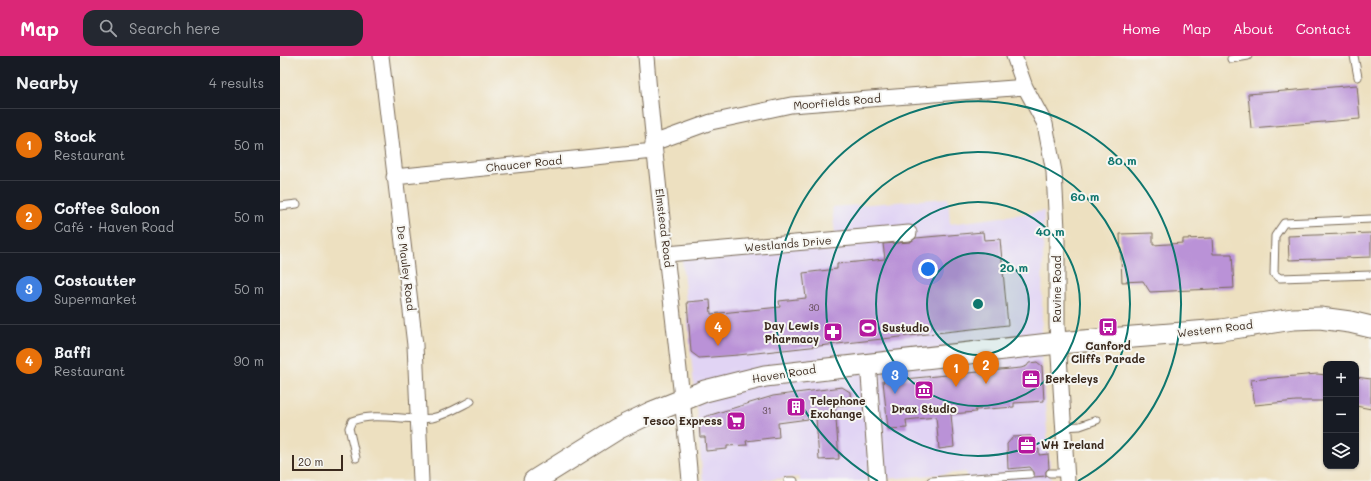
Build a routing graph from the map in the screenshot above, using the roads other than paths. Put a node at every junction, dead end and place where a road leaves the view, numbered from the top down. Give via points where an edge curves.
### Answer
1 (381, 56) edge
2 (646, 56) edge
3 (1014, 56) edge
4 (1248, 56) edge
5 (1354, 56) edge
6 (1231, 59) dead end
7 (1358, 77) dead end
8 (1025, 87) junction
9 (654, 147) junction
10 (394, 177) junction
11 (297, 204) dead end
12 (280, 206) edge
13 (1371, 219) edge
14 (909, 233) dead end
15 (667, 254) junction
16 (1371, 275) edge
17 (1371, 328) edge
18 (1058, 343) junction
19 (868, 363) junction
20 (472, 401) dead end
21 (683, 401) junction
22 (418, 418) junction
23 (1097, 420) dead end
24 (1063, 427) junction
25 (356, 458) dead end
26 (1050, 473) dead end
27 (1030, 474) dead end
28 (1066, 477) edge
29 (420, 481) edge
30 (534, 481) edge
31 (690, 481) edge
32 (788, 481) edge
33 (794, 481) edge
34 (876, 481) edge
35 (931, 481) edge

1 - 10 street, De Mauley Road
2 - 9 street, Elmstead Road
3 - 8 street, Ravine Road
4 - 6 lane
5 - 7 lane
8 - 9 street, Moorfields Road via 791,105 711,122
8 - 18 street, Ravine Road via 1045,124 1054,172
9 - 10 street, Chaucer Road
9 - 15 street, Elmstead Road
10 - 22 street, De Mauley Road via 415,346
11 - 12 lane
13 - 16 lane via 1284,223 1275,236 1274,274 1280,278
14 - 15 street, Westlands Drive
15 - 21 street, Elmstead Road
17 - 18 main road, Western Road via 1320,318 1293,319 1221,330
18 - 19 main road, Haven Road
18 - 24 street, Ravine Road
19 - 21 main road, Haven Road via 765,376 712,389
19 - 34 street
20 - 22 lane via 431,418
21 - 30 main road, Haven Road via 617,429
21 - 31 street, Elmstead Road
22 - 25 lane via 383,417 352,422 349,428
22 - 29 street, De Mauley Road
23 - 24 lane via 1080,426
24 - 28 street, Ravine Road
26 - 28 lane
27 - 35 lane
32 - 33 lane

